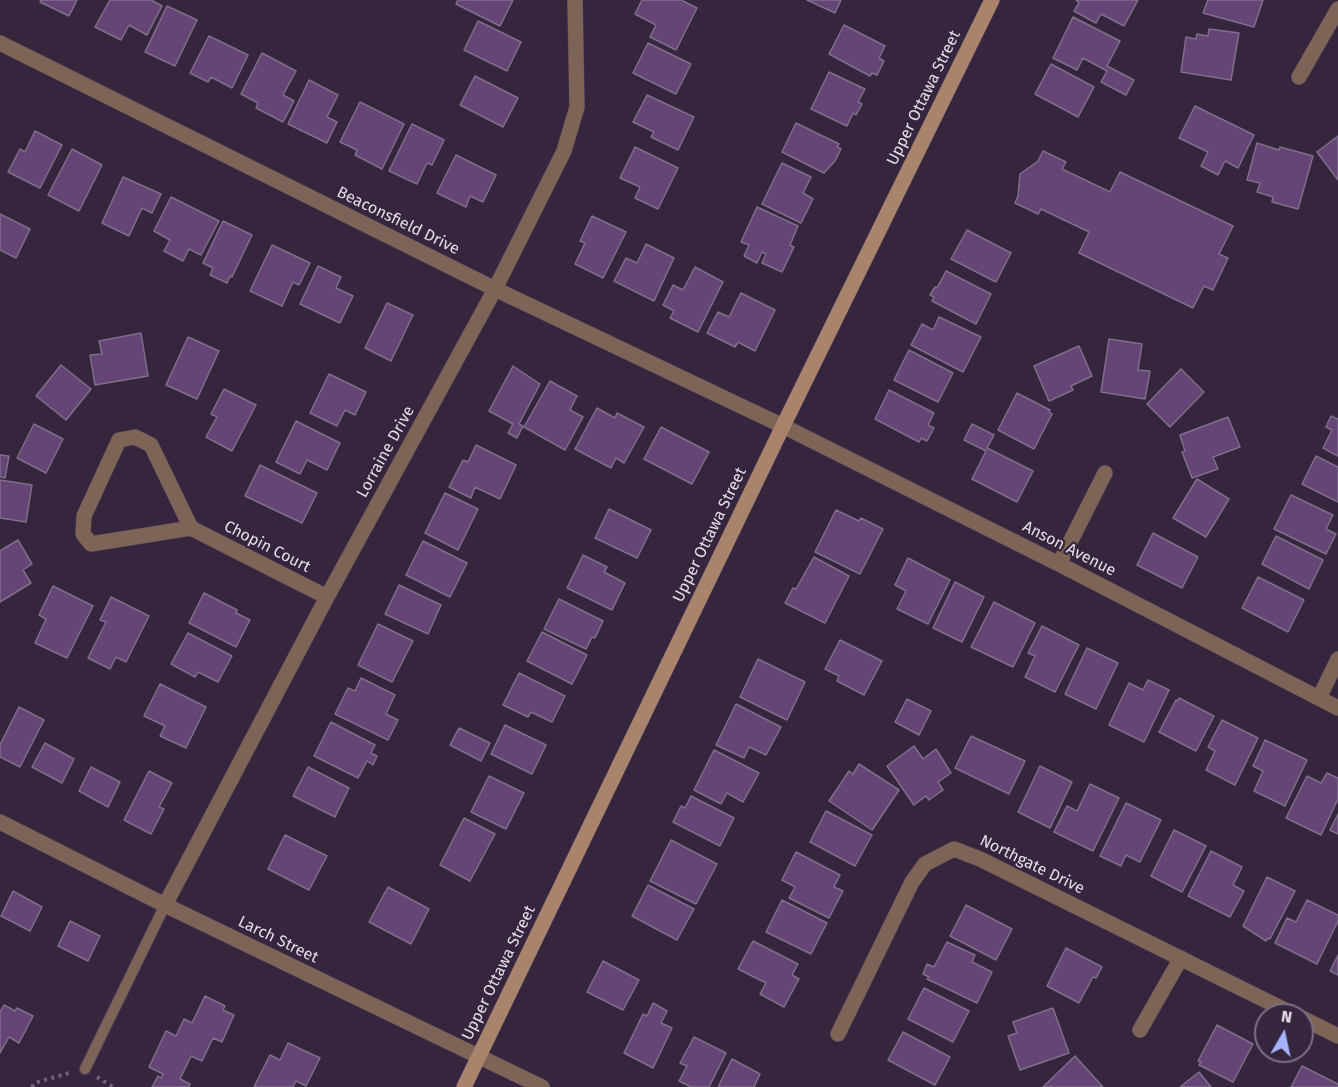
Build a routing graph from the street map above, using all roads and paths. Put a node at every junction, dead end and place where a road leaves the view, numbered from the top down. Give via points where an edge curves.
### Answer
1 (575, 0) edge
2 (992, 0) edge
3 (1338, 10) edge
4 (0, 44) edge
5 (1299, 77) dead end
6 (495, 289) junction
7 (783, 426) junction
8 (1106, 473) dead end
9 (191, 528) junction
10 (1059, 564) junction
11 (327, 597) junction
12 (1338, 659) edge
13 (1319, 698) junction
14 (1338, 708) edge
15 (0, 822) edge
16 (165, 904) junction
17 (1181, 958) junction
18 (1271, 1003) edge
19 (1314, 1024) edge
20 (1140, 1030) dead end
21 (838, 1034) dead end
22 (1338, 1036) edge
23 (478, 1058) junction
24 (85, 1069) joint
25 (32, 1087) edge
26 (464, 1087) edge
27 (542, 1087) edge

1 - 6 street, Lorraine Drive via 577,107 564,151
2 - 7 main road, Upper Ottawa Street
3 - 5 street
4 - 6 street, Beaconsfield Drive
6 - 7 street, Beaconsfield Drive
6 - 11 street, Lorraine Drive
7 - 10 street, Anson Avenue
7 - 23 main road, Upper Ottawa Street
8 - 10 street
9 - 9 street via 151,445 135,437 119,440 84,516 83,534 91,544
9 - 11 street, Chopin Court
10 - 13 street, Anson Avenue
11 - 16 street, Lorraine Drive
12 - 13 street
13 - 14 street, Anson Avenue
15 - 16 street, Larch Street
16 - 23 street, Larch Street
16 - 24 lane
17 - 18 street, Northgate Drive
17 - 20 street
17 - 21 street, Northgate Drive via 954,849 925,864 912,882
19 - 22 street
23 - 26 main road, Upper Ottawa Street
23 - 27 street, Larch Street
24 - 25 path via 34,1083

